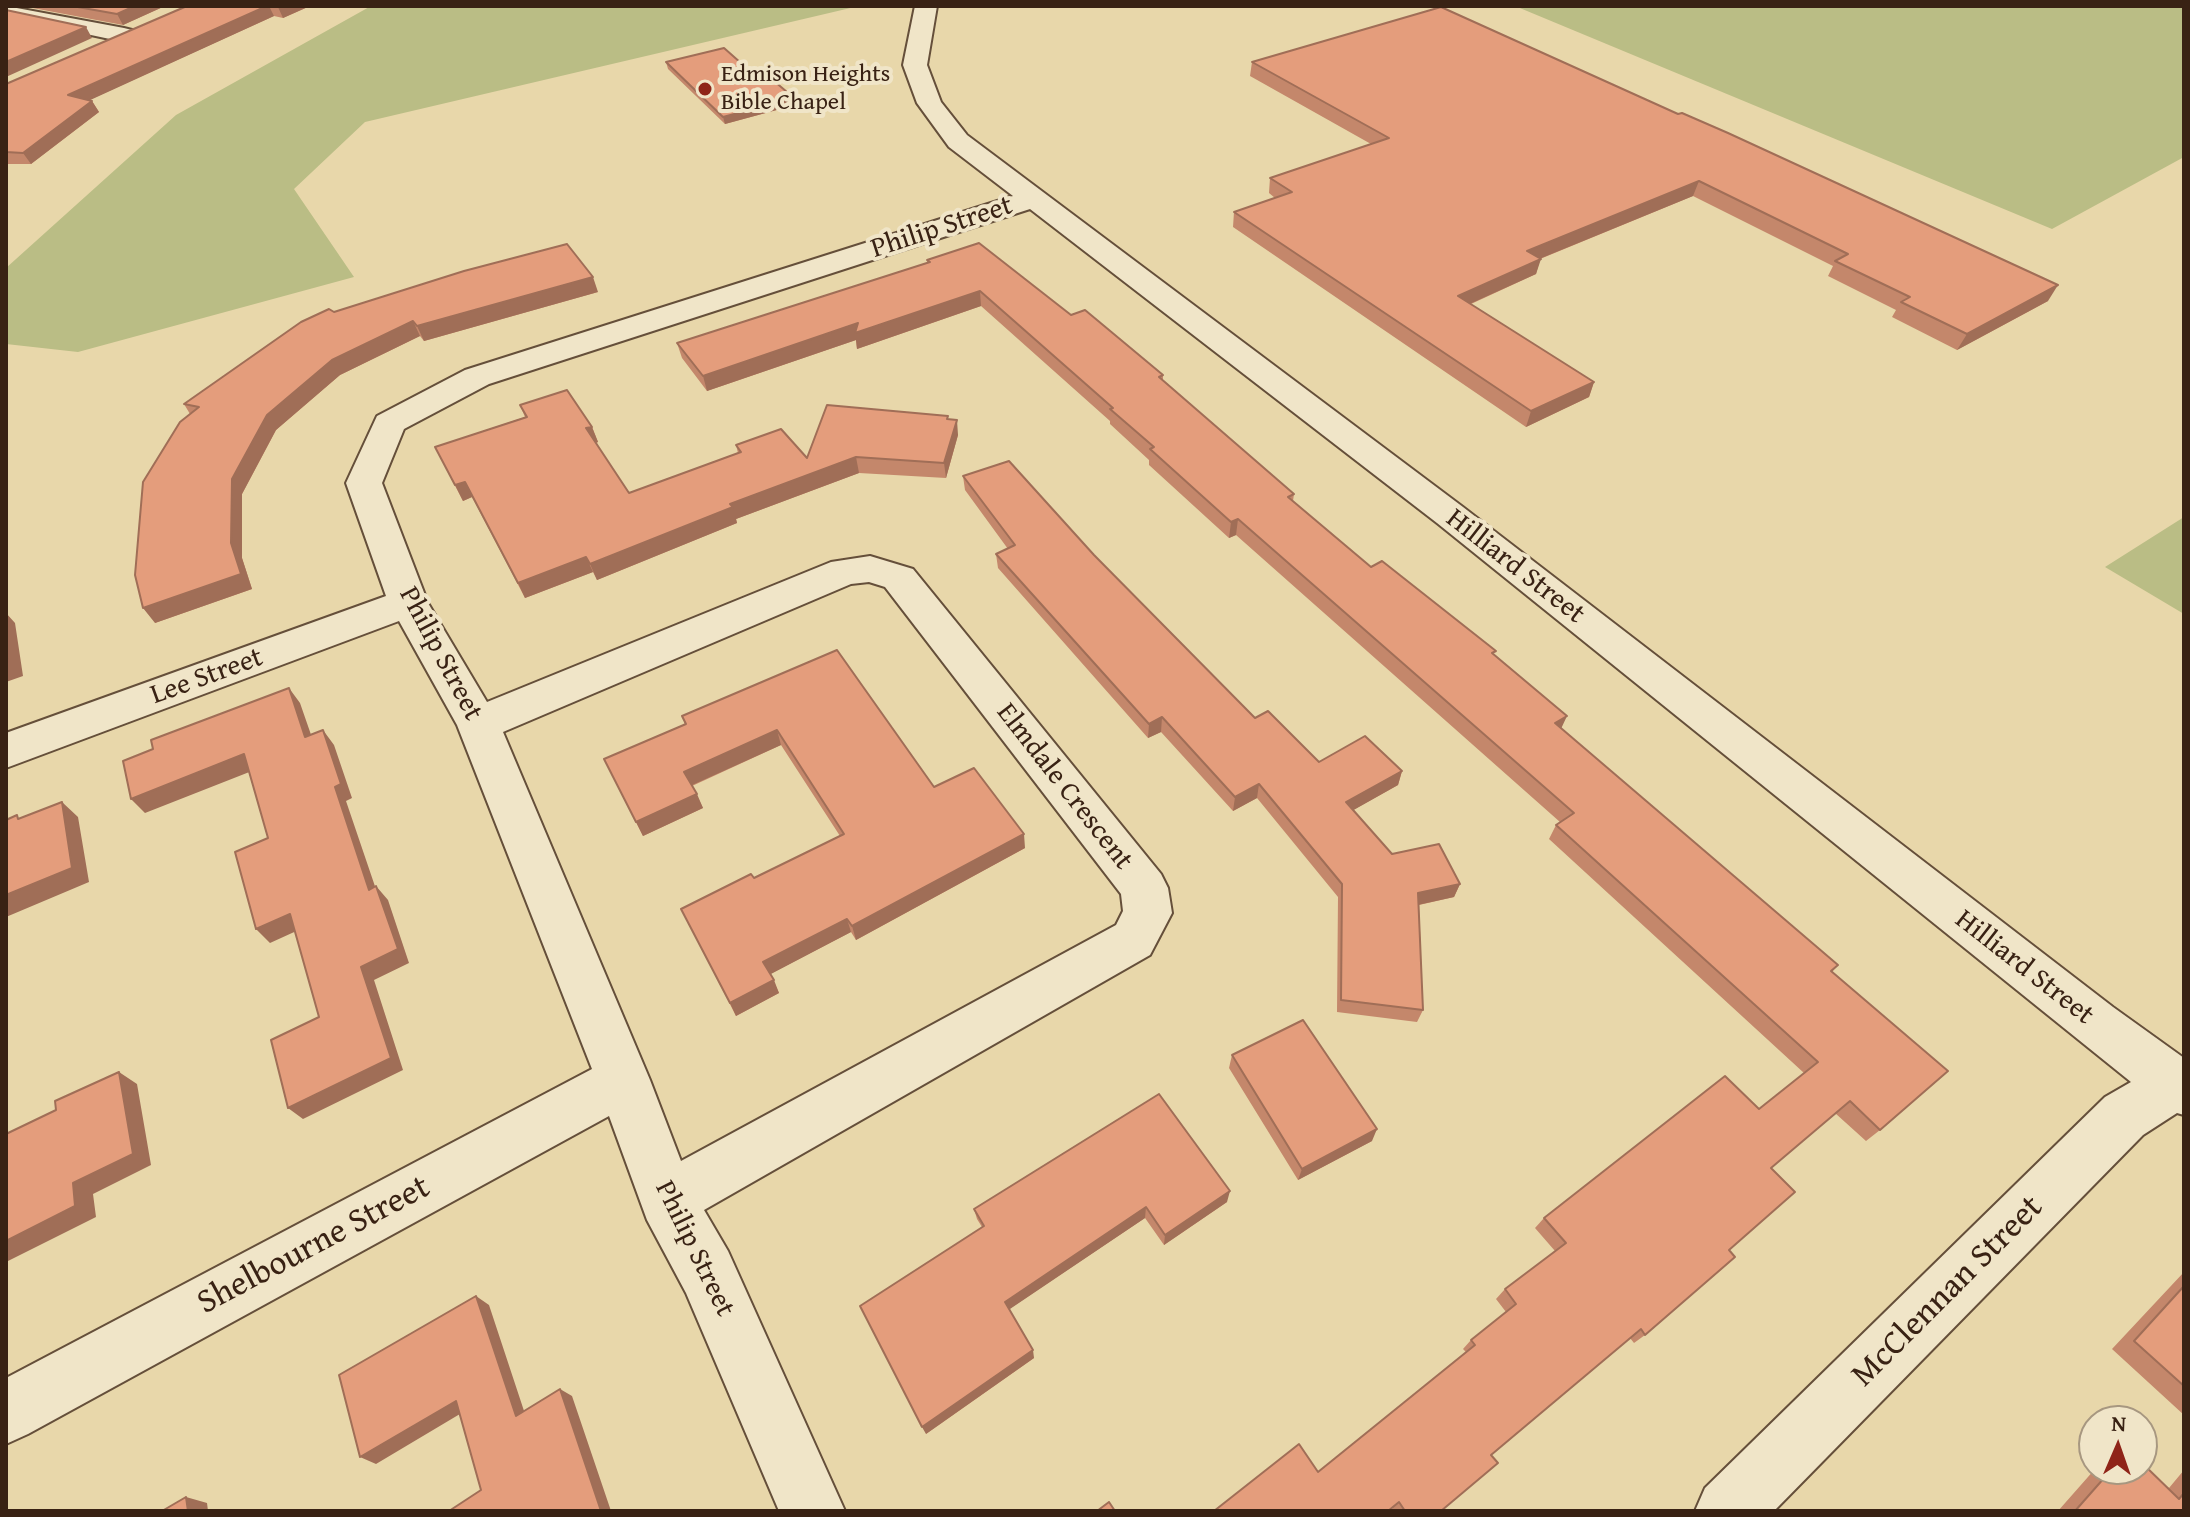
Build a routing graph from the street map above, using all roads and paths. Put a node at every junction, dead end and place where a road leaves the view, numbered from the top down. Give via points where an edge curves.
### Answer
1 (926, 6) edge
2 (6, 10) edge
3 (149, 24) edge
4 (124, 35) junction
5 (85, 53) edge
6 (1033, 199) junction
7 (408, 603) junction
8 (478, 724) junction
9 (6, 751) edge
10 (623, 1080) junction
11 (2180, 1087) edge
12 (667, 1200) junction
13 (6, 1412) edge
14 (812, 1511) edge
15 (1728, 1511) edge

1 - 6 street, Hilliard Street via 915,65 929,103 958,141
2 - 4 street
3 - 4 street
4 - 5 street
6 - 7 street, Philip Street via 477,377 389,423 364,483
6 - 11 street, Hilliard Street via 1437,506
7 - 8 street, Philip Street
7 - 9 street, Lee Street
8 - 10 street, Philip Street
8 - 12 street, Elmdale Crescent via 845,571 870,569 899,578 1144,888 1148,913 1133,940
10 - 12 street, Philip Street
10 - 13 street, Shelbourne Street
11 - 15 street, McClennan Street via 2124,1116
12 - 14 street, Philip Street via 707,1272

